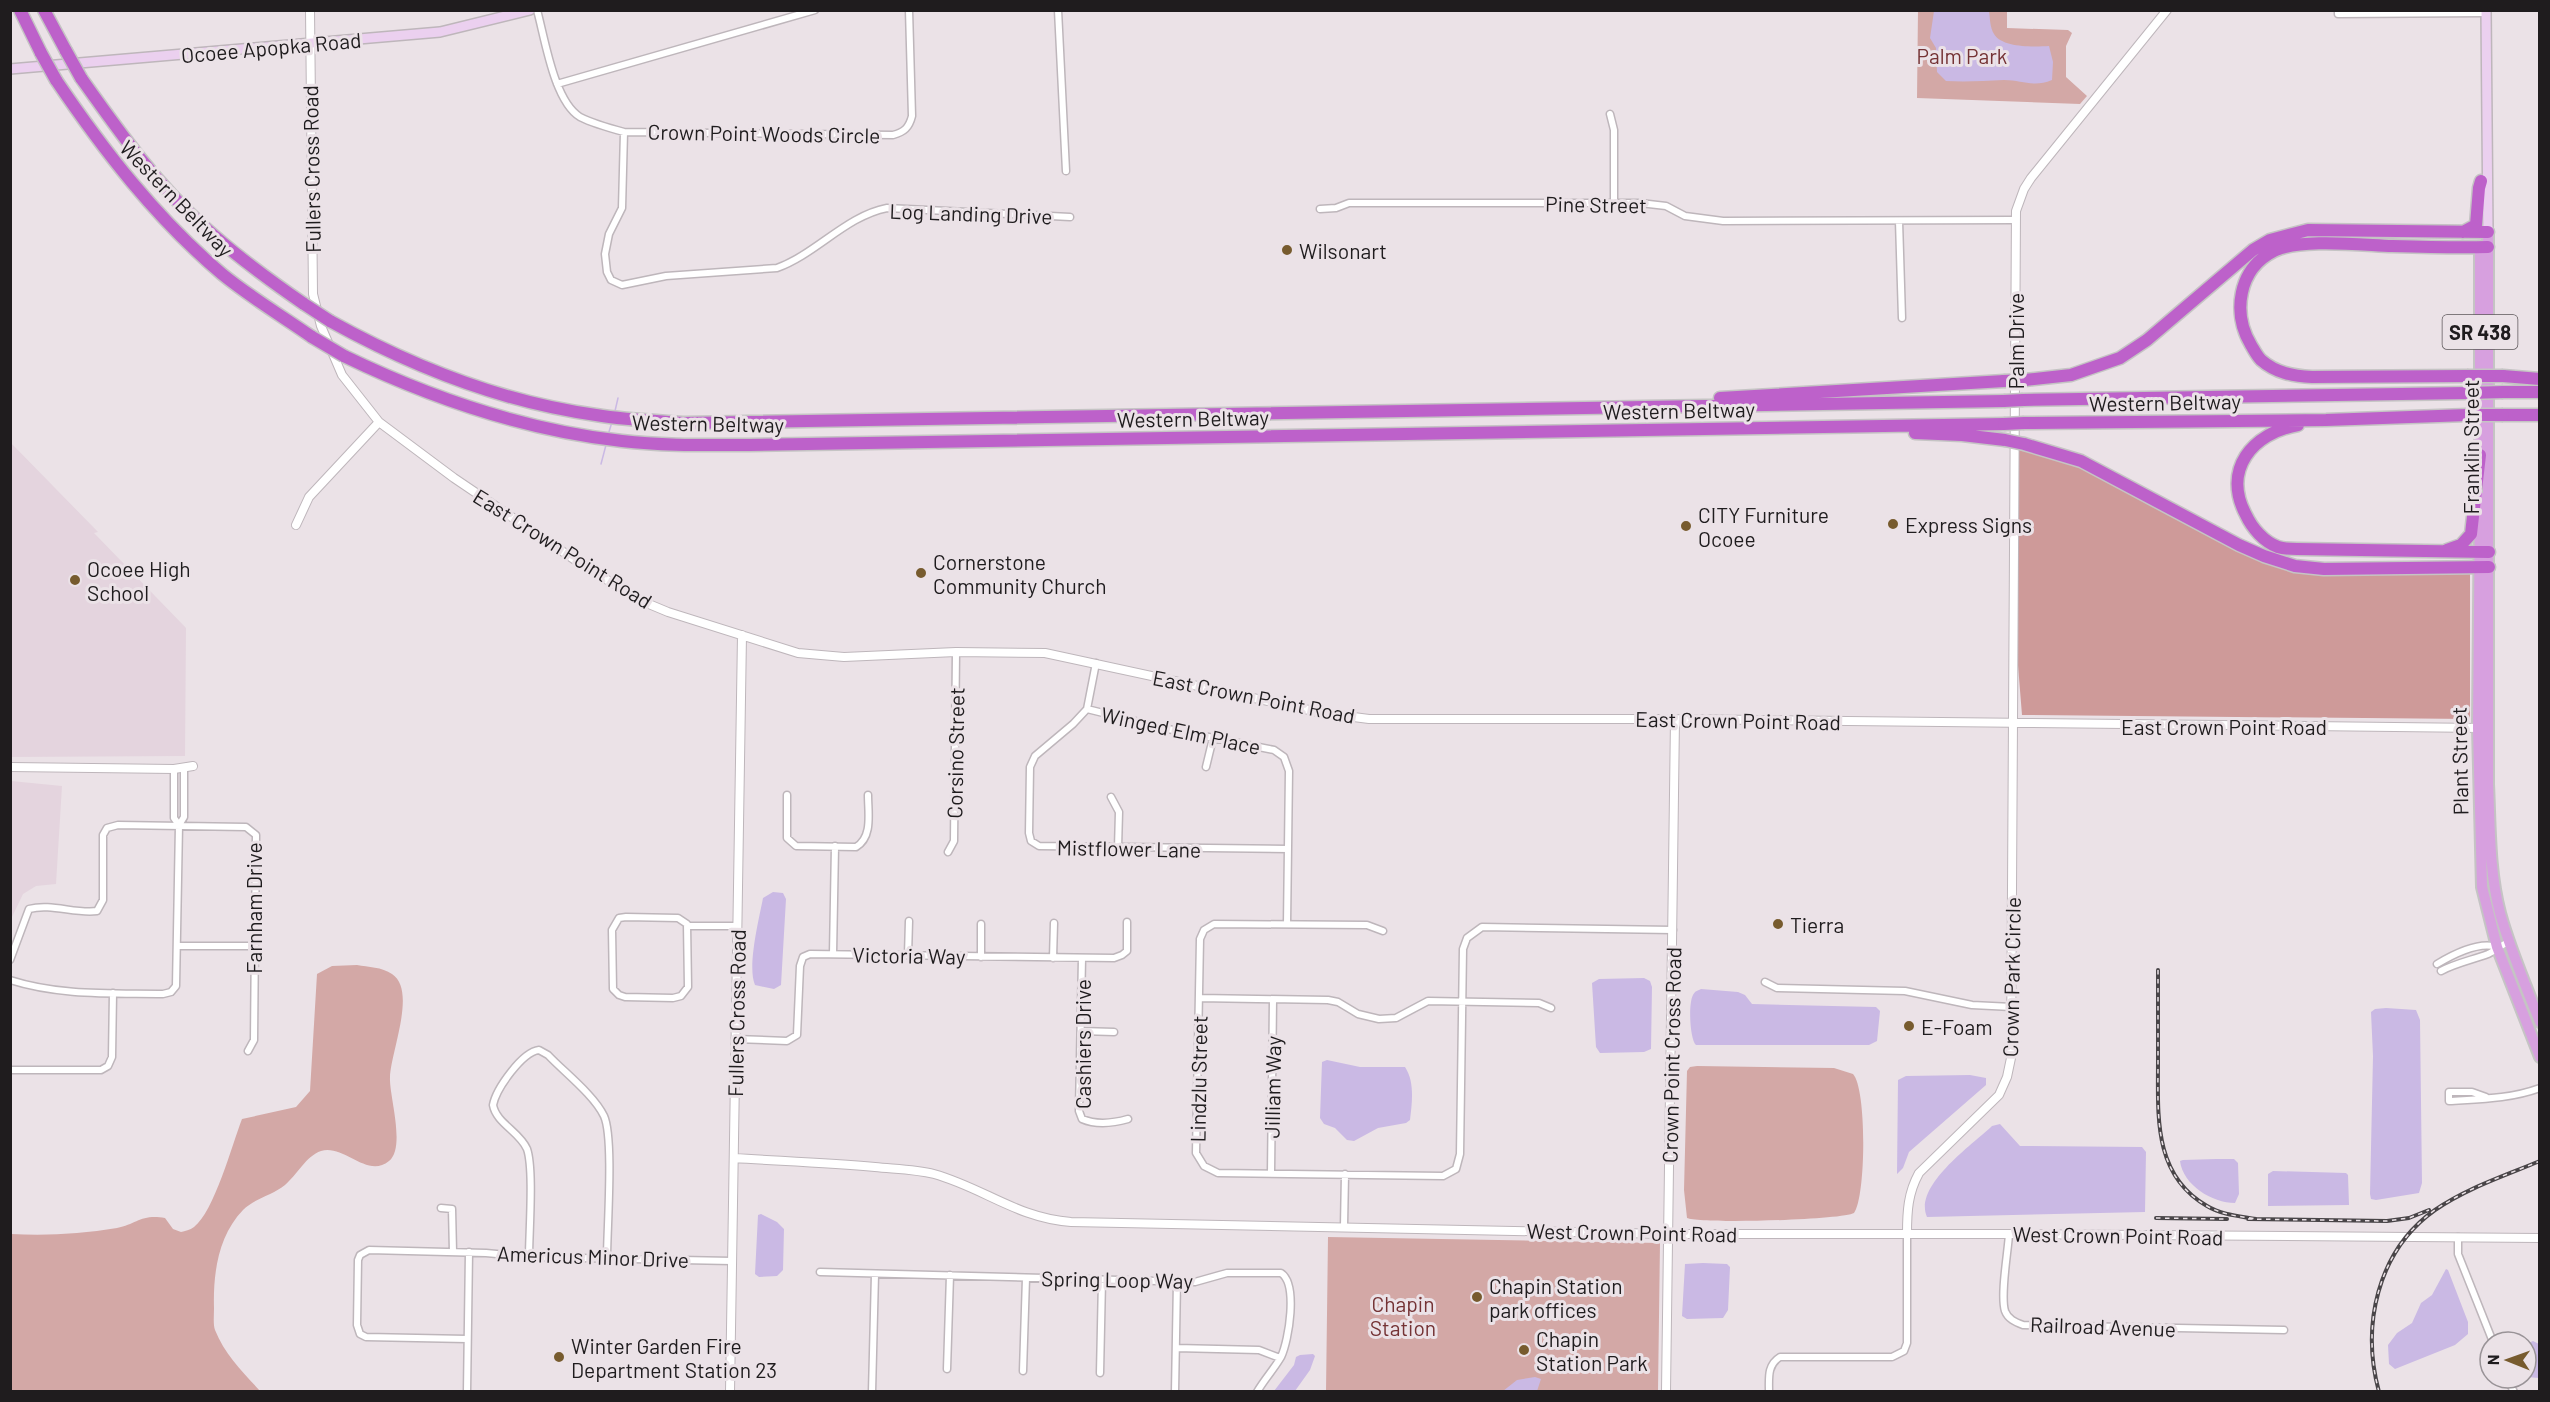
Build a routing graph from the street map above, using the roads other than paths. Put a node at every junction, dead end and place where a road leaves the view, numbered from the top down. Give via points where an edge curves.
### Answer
1 (20, 10) edge
2 (44, 10) edge
3 (310, 10) edge
4 (530, 10) edge
5 (537, 10) edge
6 (815, 10) edge
7 (909, 10) edge
8 (1058, 10) edge
9 (2168, 10) edge
10 (2338, 12) edge
11 (2486, 12) edge
12 (309, 44) junction
13 (10, 69) edge
14 (557, 84) junction
15 (1610, 114) dead end
16 (624, 132) junction
17 (2485, 146) junction
18 (1066, 171) dead end
19 (2481, 181) junction
20 (1614, 203) junction
21 (1320, 209) dead end
22 (1070, 217) dead end
23 (2015, 220) junction
24 (1899, 221) junction
25 (2484, 232) junction
26 (2462, 233) junction
27 (2484, 247) junction
28 (1902, 318) dead end
29 (326, 323) junction
30 (2540, 379) edge
31 (2540, 392) edge
32 (1538, 409) junction
33 (2540, 415) edge
34 (2479, 416) junction
35 (2326, 420) junction
36 (380, 422) junction
37 (1788, 427) junction
38 (2480, 455) junction
39 (296, 525) dead end
40 (2437, 552) junction
41 (2484, 553) junction
42 (2485, 567) junction
43 (742, 634) junction
44 (956, 652) junction
45 (1096, 663) junction
46 (1088, 710) junction
47 (1675, 719) junction
48 (2013, 724) junction
49 (2483, 728) junction
50 (1213, 738) junction
51 (10, 767) edge
52 (188, 767) joint
53 (1206, 767) dead end
54 (174, 769) junction
55 (788, 795) dead end
56 (868, 795) dead end
57 (1112, 797) dead end
58 (179, 825) junction
59 (835, 846) junction
60 (1118, 848) junction
61 (1288, 849) junction
62 (948, 852) dead end
63 (909, 921) dead end
64 (1127, 922) dead end
65 (1054, 923) dead end
66 (981, 924) dead end
67 (1287, 924) junction
68 (688, 926) junction
69 (737, 927) junction
70 (1673, 930) junction
71 (1383, 931) dead end
72 (2509, 942) junction
73 (177, 946) junction
74 (254, 946) junction
75 (2496, 947) junction
76 (833, 954) junction
77 (908, 955) junction
78 (981, 957) junction
79 (1053, 958) junction
80 (1082, 958) junction
81 (10, 960) edge
82 (2437, 964) dead end
83 (2441, 971) dead end
84 (10, 980) edge
85 (1765, 982) dead end
86 (113, 993) junction
87 (1199, 998) junction
88 (1274, 1000) junction
89 (1462, 1002) junction
90 (2012, 1007) junction
91 (1551, 1008) dead end
92 (2540, 1022) edge
93 (1081, 1031) junction
94 (1114, 1032) dead end
95 (735, 1039) junction
96 (248, 1050) dead end
97 (2540, 1057) edge
98 (10, 1070) edge
99 (2540, 1088) edge
100 (2486, 1097) junction
101 (1128, 1119) dead end
102 (734, 1158) junction
103 (1270, 1173) junction
104 (1345, 1174) junction
105 (441, 1208) dead end
106 (1344, 1226) junction
107 (1668, 1234) junction
108 (1907, 1234) junction
109 (2009, 1234) junction
110 (2458, 1237) junction
111 (2540, 1238) edge
112 (453, 1252) junction
113 (469, 1252) junction
114 (529, 1257) junction
115 (607, 1258) junction
116 (732, 1261) junction
117 (820, 1272) dead end
118 (875, 1274) junction
119 (950, 1275) junction
120 (1026, 1278) junction
121 (1102, 1280) junction
122 (1177, 1281) junction
123 (2284, 1330) dead end
124 (2488, 1330) edge
125 (467, 1340) junction
126 (1176, 1348) junction
127 (1280, 1358) junction
128 (947, 1369) dead end
129 (1023, 1371) dead end
130 (1100, 1373) dead end
131 (467, 1392) edge
132 (730, 1392) edge
133 (872, 1392) edge
134 (1175, 1392) edge
135 (1257, 1392) edge
136 (1666, 1392) edge
137 (1769, 1392) edge

1 - 37 highway, Western Beltway, bridge via 56,80 110,157 179,234 223,274 344,356 412,387 515,422 588,437 693,445
2 - 29 highway, Western Beltway, bridge via 81,78 164,186 245,262
3 - 12 street, Fullers Cross Road
4 - 12 main road, Ocoee Apopka Road via 440,32
5 - 14 street, Crown Point Woods Circle
6 - 14 street
7 - 16 street, Crown Point Woods Circle via 912,116 903,132 893,135
8 - 18 street
9 - 23 street, Palm Drive via 2031,178 2019,200
10 - 11 street
11 - 17 main road, Franklin Street / SR 438
12 - 13 main road, Ocoee Apopka Road
12 - 29 street, Fullers Cross Road via 313,294
14 - 16 street, Crown Point Woods Circle via 578,116
15 - 20 street via 1614,130
16 - 22 street, Log Landing Drive via 622,208 609,234 605,254 611,280 622,285 666,276 777,268 861,218 887,208
17 - 19 main road, Franklin Street / SR 438
17 - 25 main road, Franklin Street / SR 438
19 - 25 main road, Franklin Street / SR 438
19 - 26 highway via 2476,225
20 - 21 street, Pine Street via 1349,202
20 - 24 street, Pine Street via 1666,206 1705,220
23 - 24 street, Pine Street
23 - 48 street, Palm Drive
24 - 28 street
25 - 26 highway
25 - 27 main road, Franklin Street / SR 438
26 - 32 highway, bridge via 2308,230 2288,234 2253,249 2147,340 2120,358 2071,375
27 - 30 highway, bridge via 2350,244 2291,246 2274,251 2248,273 2240,309 2246,336 2260,359 2289,375 2503,375
27 - 34 main road, Franklin Street / SR 438
29 - 32 highway, Western Beltway via 451,378 529,402 627,419 732,423
29 - 36 street, East Crown Point Road via 342,375
31 - 32 highway, Western Beltway, bridge
33 - 34 highway, Western Beltway, bridge
34 - 35 highway, Western Beltway
34 - 38 main road, Franklin Street
34 - 41 main road, Franklin Street
35 - 37 highway, Western Beltway, bridge
35 - 40 highway via 2289,426 2268,435 2240,463 2236,486 2250,524 2278,547
36 - 39 street via 309,497
36 - 43 street, East Crown Point Road via 454,478 618,587 668,612
37 - 42 highway, bridge via 1962,435 2024,444 2081,461 2239,545 2295,566
38 - 40 highway via 2471,534 2461,545
38 - 41 main road, Plant Street
40 - 41 highway
41 - 42 main road, Plant Street
42 - 49 main road, Plant Street
43 - 44 street, East Crown Point Road via 798,653 820,656
43 - 69 street, Fullers Cross Road
44 - 45 street, East Crown Point Road via 1036,653
44 - 62 street, Corsino Street via 954,841
45 - 46 street
45 - 47 street, East Crown Point Road via 1346,717
46 - 50 street, Winged Elm Place
46 - 60 street, Mistflower Lane via 1035,756 1030,767 1029,832 1031,841 1039,846
47 - 48 street, East Crown Point Road
47 - 70 street, Crown Point Cross Road
48 - 49 street, East Crown Point Road
48 - 90 street, Crown Park Circle
49 - 72 main road, Plant Street via 2493,874
49 - 75 main road, Plant Street via 2482,887
50 - 53 street
50 - 61 street, Winged Elm Place via 1274,750 1284,757 1288,771
51 - 54 street
52 - 54 street
52 - 58 street via 184,817
54 - 58 street via 174,818
55 - 59 street via 787,838 796,846
56 - 59 street via 864,842 856,847
57 - 60 street via 1119,812
58 - 73 street
58 - 74 street, Farnham Drive via 246,827 256,835
58 - 81 street, Farnham Drive via 107,828 103,835 103,900 98,911 29,909
59 - 76 street
60 - 61 street, Mistflower Lane
61 - 67 street, Winged Elm Place
63 - 77 street
64 - 80 street, Victoria Way via 1127,951 1122,955
65 - 79 street
66 - 78 street
67 - 71 street, Lindzlu Street via 1367,925
67 - 87 street, Lindzlu Street via 1214,924 1204,930 1200,939
68 - 68 street via 686,993 674,998 619,995 612,980 612,930 619,918 678,918
68 - 69 street
69 - 95 street, Fullers Cross Road
70 - 89 street via 1482,927 1467,938 1463,949
70 - 107 street, Crown Point Cross Road
72 - 75 street
72 - 92 main road, Plant Street
73 - 74 street
73 - 86 street via 177,986 171,992
74 - 96 street, Farnham Drive via 254,1040
75 - 82 street via 2489,944
75 - 83 street via 2491,953
75 - 97 main road, Plant Street
76 - 77 street, Victoria Way
76 - 95 street, Victoria Way via 803,957 797,1035 787,1041
77 - 78 street, Victoria Way
78 - 79 street, Victoria Way
79 - 80 street, Victoria Way
80 - 93 street, Cashiers Drive
84 - 86 street via 61,991
85 - 90 street via 1777,988 1905,991 1972,1005
86 - 98 street via 112,1057 108,1066 100,1070
87 - 88 street
87 - 103 street, Lindzlu Street via 1196,1153 1204,1166 1218,1173
88 - 89 street via 1338,1002 1358,1014 1379,1019 1396,1018 1428,1001
88 - 103 street, Jilliam Way
89 - 91 street via 1539,1003
89 - 104 street, Lindzlu Street via 1460,1154 1456,1169 1443,1176
90 - 108 street, Crown Park Circle via 2011,1058 1999,1095 1919,1173 1911,1186
93 - 94 street
93 - 101 street, Cashiers Drive via 1082,1119 1116,1123
95 - 102 street, Fullers Cross Road
99 - 100 street via 2508,1098
100 - 100 street via 2449,1101 2449,1092 2472,1092
102 - 106 street, West Crown Point Road via 933,1174 1029,1215 1051,1220
102 - 116 street, Fullers Cross Road
103 - 104 street, Lindzlu Street
104 - 106 street
105 - 112 street via 452,1209
106 - 107 street, West Crown Point Road
107 - 108 street, West Crown Point Road
107 - 136 street, Crown Point Cross Road
108 - 109 street, West Crown Point Road
108 - 137 street, Crown Park Circle via 1904,1351 1892,1357 1780,1358 1770,1369
109 - 110 street, West Crown Point Road
109 - 123 street, Railroad Avenue via 2004,1300 2005,1312 2012,1321
110 - 111 street, West Crown Point Road
110 - 124 street via 2458,1254
112 - 113 street, Americus Minor Drive
112 - 125 street, Americus Minor Drive via 369,1250 360,1255 357,1325 366,1337
113 - 114 street, Americus Minor Drive
113 - 125 street
114 - 115 street, Americus Minor Drive
114 - 115 street via 529,1155 493,1105 511,1072 526,1055 539,1050 604,1116 608,1137
115 - 116 street, Americus Minor Drive
116 - 132 street, Fullers Cross Road
117 - 118 street, Spring Loop Way
118 - 119 street, Spring Loop Way
118 - 133 street
119 - 120 street, Spring Loop Way
119 - 128 street
120 - 121 street, Spring Loop Way
120 - 129 street
121 - 122 street, Spring Loop Way
121 - 130 street
122 - 126 street
122 - 127 street, Spring Loop Way via 1198,1281 1227,1273 1281,1273 1287,1277 1289,1334
125 - 131 street
126 - 127 street via 1259,1350
126 - 134 street
127 - 135 street, Spring Loop Way

